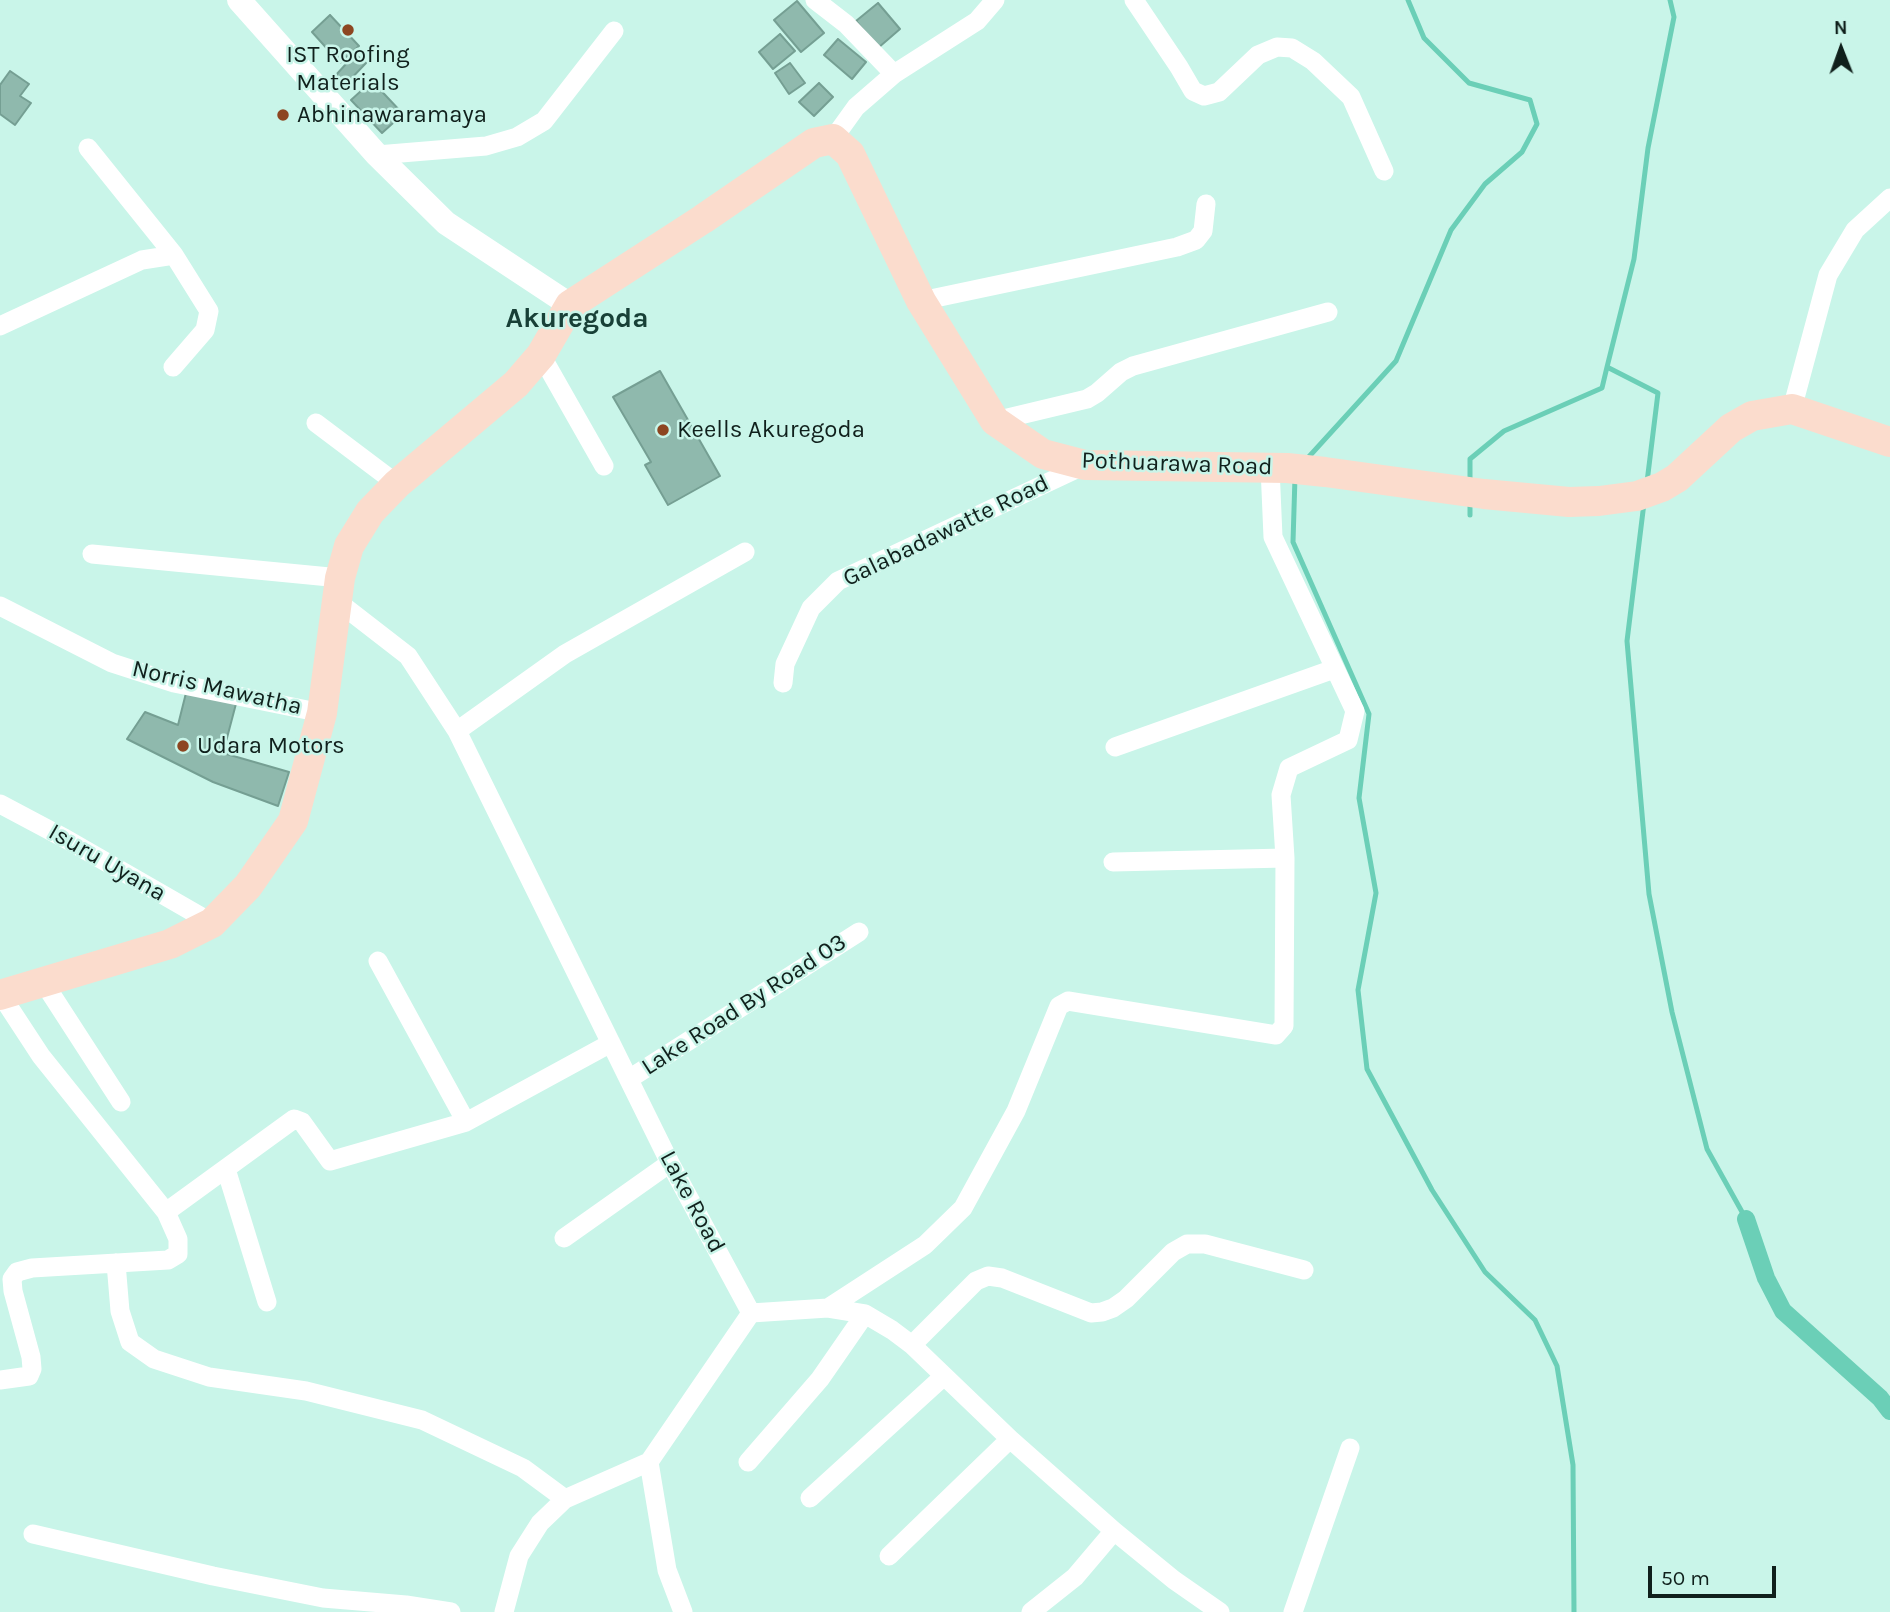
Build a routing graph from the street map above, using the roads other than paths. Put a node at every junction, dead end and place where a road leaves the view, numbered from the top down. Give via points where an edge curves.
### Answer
1 (239, 0) edge
2 (815, 0) edge
3 (995, 0) edge
4 (1134, 0) edge
5 (614, 31) dead end
6 (894, 74) junction
7 (833, 139) junction
8 (88, 148) dead end
9 (377, 155) junction
10 (1384, 171) dead end
11 (1890, 198) edge
12 (1206, 204) dead end
13 (174, 255) junction
14 (921, 301) junction
15 (570, 305) junction
16 (1328, 312) dead end
17 (0, 326) edge
18 (541, 355) junction
19 (173, 368) dead end
20 (1792, 409) junction
21 (995, 421) junction
22 (316, 423) dead end
23 (1890, 442) edge
24 (1084, 465) junction
25 (604, 466) dead end
26 (1278, 468) junction
27 (397, 484) junction
28 (744, 552) dead end
29 (92, 555) dead end
30 (338, 589) junction
31 (0, 606) edge
32 (1334, 669) junction
33 (783, 683) dead end
34 (322, 713) junction
35 (457, 731) junction
36 (1115, 747) dead end
37 (0, 804) edge
38 (1285, 858) junction
39 (1113, 862) dead end
40 (212, 923) junction
41 (859, 932) dead end
42 (378, 961) dead end
43 (44, 983) junction
44 (0, 995) edge
45 (611, 1043) junction
46 (629, 1079) junction
47 (121, 1102) dead end
48 (466, 1122) junction
49 (670, 1163) junction
50 (226, 1169) junction
51 (166, 1212) junction
52 (564, 1238) dead end
53 (116, 1263) junction
54 (1304, 1270) dead end
55 (267, 1302) dead end
56 (828, 1308) junction
57 (751, 1313) junction
58 (865, 1314) junction
59 (912, 1345) junction
60 (944, 1376) junction
61 (0, 1380) edge
62 (1010, 1439) junction
63 (1350, 1448) dead end
64 (649, 1462) junction
65 (748, 1462) dead end
66 (810, 1498) dead end
67 (565, 1499) junction
68 (1114, 1531) junction
69 (33, 1534) dead end
70 (889, 1556) dead end
71 (451, 1612) edge
72 (504, 1612) edge
73 (683, 1612) edge
74 (1031, 1612) edge
75 (1220, 1612) edge
76 (1293, 1612) edge

1 - 9 street
2 - 6 street via 846,24
3 - 6 street via 977,21
4 - 10 street via 1194,91 1204,96 1219,92 1258,55 1277,47 1292,48 1313,61 1351,97
5 - 9 street via 544,121 517,137 486,146
6 - 7 street via 856,107
7 - 14 main road, Pothuarawa Road via 850,154
7 - 15 main road via 814,143
8 - 13 street
9 - 15 street via 446,223
11 - 20 street via 1855,230 1828,275
12 - 14 street via 1203,231 1196,240 1177,247
13 - 17 street via 142,260
13 - 19 street via 209,311 205,330
14 - 21 main road, Pothuarawa Road
15 - 18 main road
16 - 21 street via 1133,366 1087,399
18 - 25 street
18 - 27 main road via 516,384
20 - 23 main road, Pothuarawa Road
20 - 26 main road, Pothuarawa Road via 1752,416 1731,428 1677,478 1649,491 1599,501 1484,494
21 - 24 main road, Pothuarawa Road via 1044,454
22 - 27 street
24 - 26 main road, Pothuarawa Road
24 - 33 street, Galabadawatte Road via 838,581 811,608 785,664
26 - 32 street via 1273,537
27 - 30 main road via 370,512 349,545
28 - 35 street via 565,654
29 - 30 street
30 - 34 main road
30 - 35 street, Lake Road via 408,656
31 - 34 street, Norris Mawatha via 112,663 174,683
32 - 36 street
32 - 38 street via 1355,711 1348,740 1289,768 1282,795
34 - 40 main road via 293,821 248,886
35 - 45 street, Lake Road
37 - 40 street, Isuru Uyana
38 - 39 street
38 - 56 street via 1283,1026 1276,1035 1068,1002 1059,1006 1016,1111 964,1208 925,1245
40 - 43 main road via 170,944
41 - 46 street, Lake Road By Road 03
42 - 48 street
43 - 44 main road
43 - 47 street
44 - 51 street via 41,1056
45 - 46 street, Lake Road
45 - 48 street
46 - 49 street, Lake Road
48 - 50 street via 330,1161 302,1122 294,1119
49 - 52 street
49 - 57 street, Lake Road
50 - 51 street
50 - 55 street
51 - 53 street via 178,1239 178,1254 169,1260
53 - 61 street via 18,1272 12,1279 13,1292 32,1369 29,1376
53 - 67 street via 120,1311 130,1342 154,1359 209,1377 306,1391 422,1420 523,1468
54 - 59 street via 1205,1244 1187,1244 1126,1299 1113,1308 1091,1313 988,1276 976,1281
56 - 57 street
56 - 58 street
57 - 64 street
58 - 59 street
58 - 65 street via 820,1379
59 - 60 street
60 - 62 street
60 - 66 street
62 - 68 street
62 - 70 street
63 - 76 street
64 - 67 street
64 - 73 street via 667,1570
67 - 72 street via 540,1523 519,1556
68 - 74 street via 1075,1577
68 - 75 street
69 - 71 street via 323,1598

